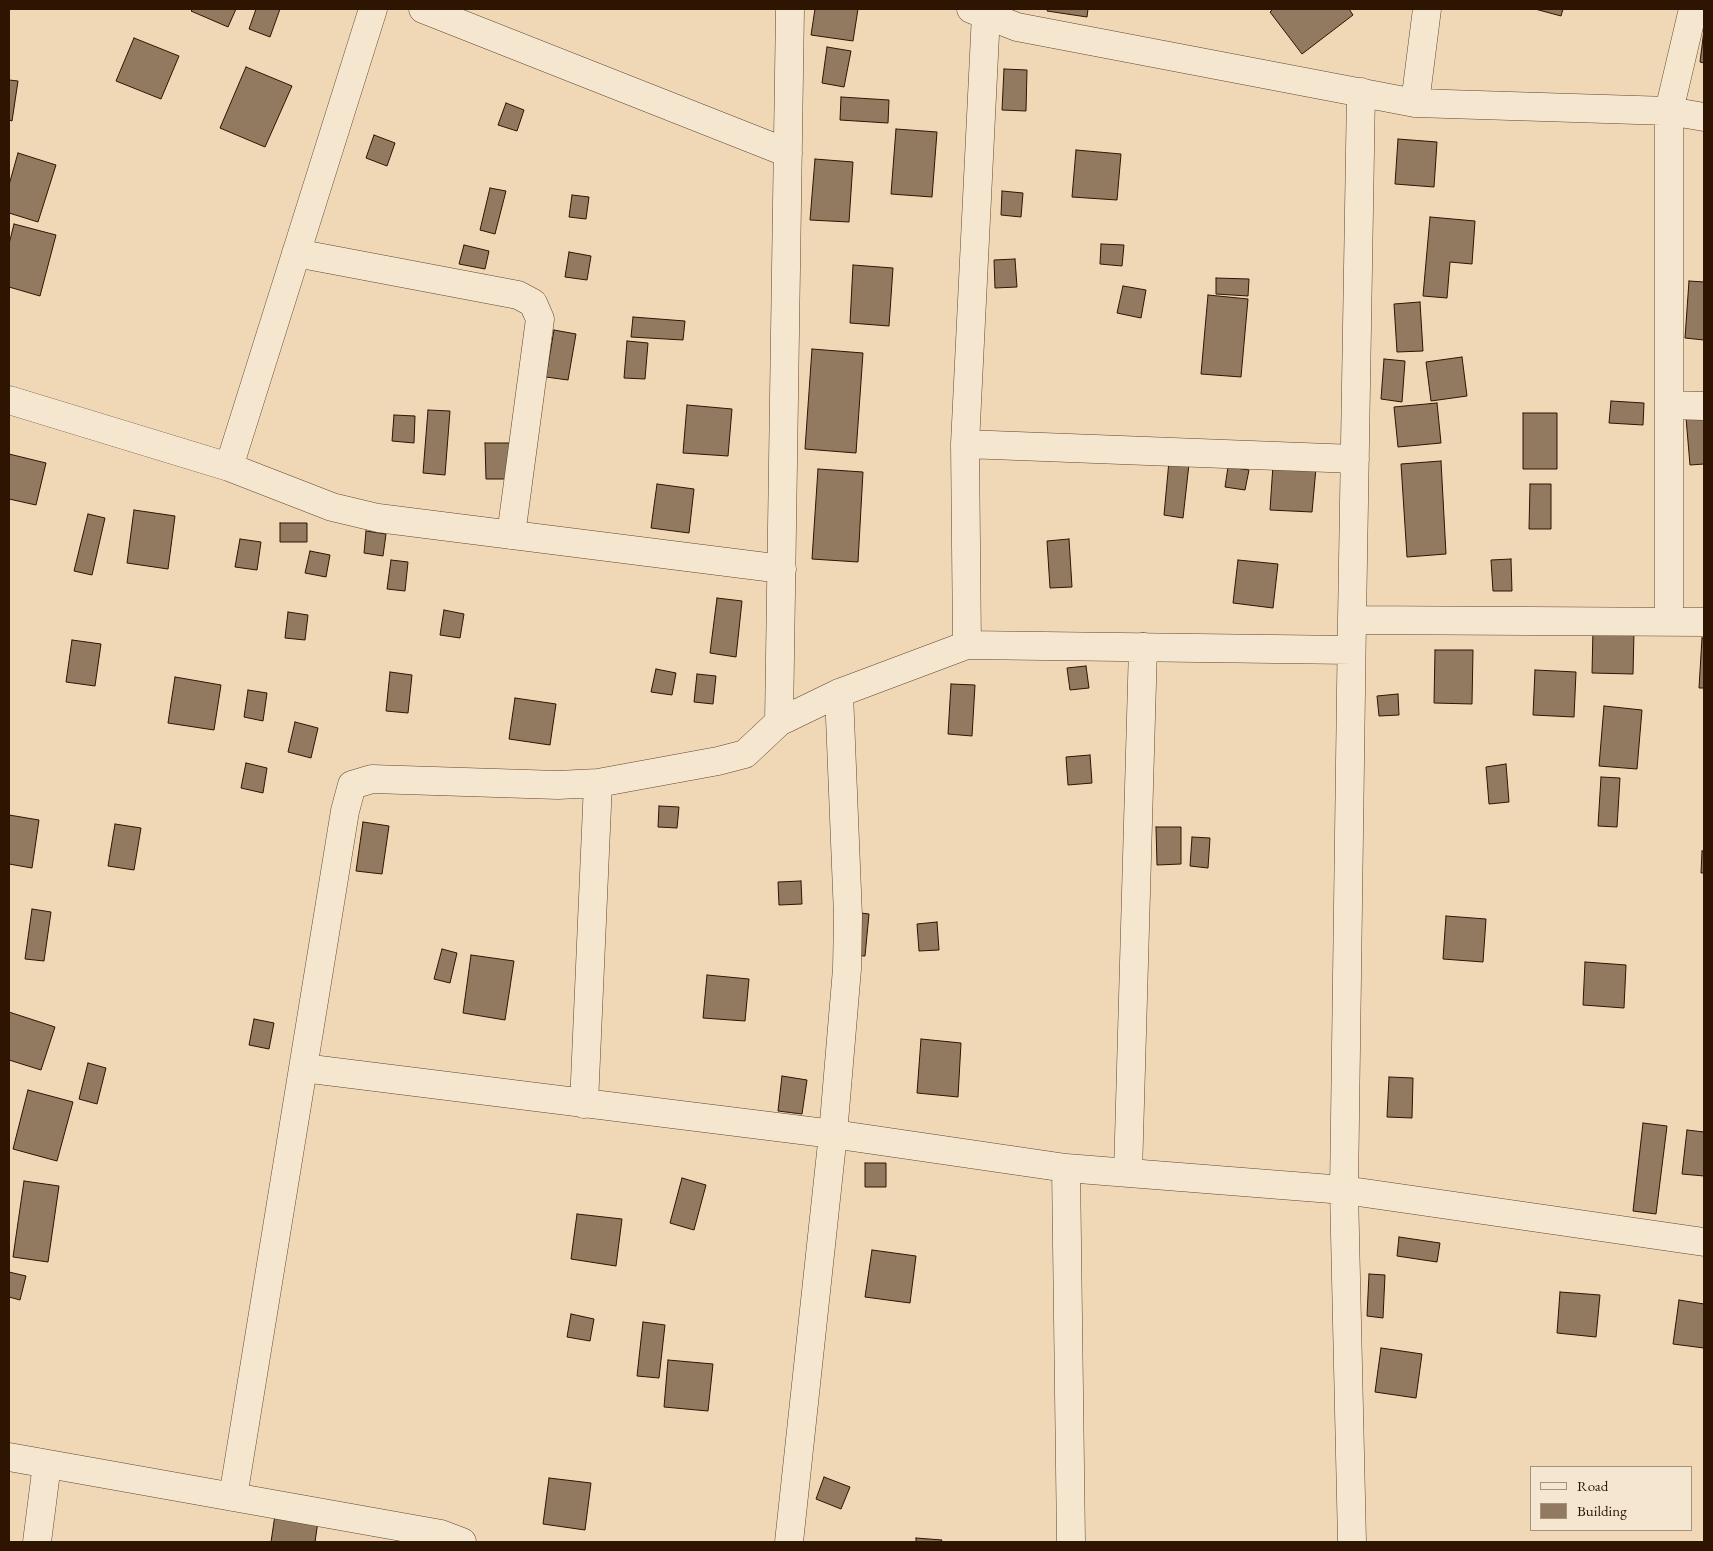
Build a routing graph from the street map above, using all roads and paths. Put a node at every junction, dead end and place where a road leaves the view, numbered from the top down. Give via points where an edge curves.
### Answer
1 (372, 9) edge
2 (423, 9) edge
3 (790, 9) edge
4 (1427, 9) edge
5 (1693, 9) edge
6 (978, 12) edge
7 (1020, 18) edge
8 (1361, 92) junction
9 (1415, 103) junction
10 (1669, 111) junction
11 (1704, 116) edge
12 (788, 154) junction
13 (296, 253) junction
14 (9, 400) edge
15 (1669, 405) junction
16 (1704, 406) edge
17 (965, 444) junction
18 (1355, 459) junction
19 (229, 467) junction
20 (511, 535) junction
21 (782, 569) junction
22 (1352, 620) junction
23 (1669, 622) junction
24 (1704, 622) edge
25 (967, 645) junction
26 (1144, 647) junction
27 (1351, 650) junction
28 (839, 693) junction
29 (779, 722) junction
30 (598, 783) junction
31 (303, 1068) junction
32 (584, 1104) junction
33 (833, 1134) junction
34 (1066, 1168) junction
35 (1128, 1173) junction
36 (1344, 1190) junction
37 (1704, 1242) edge
38 (9, 1457) edge
39 (48, 1464) junction
40 (233, 1497) junction
41 (381, 1533) edge
42 (37, 1542) edge
43 (462, 1542) edge
44 (789, 1542) edge
45 (1071, 1542) edge
46 (1352, 1542) edge

1 - 13 street
2 - 12 street
3 - 12 street
4 - 9 street
5 - 10 street
6 - 7 street
6 - 17 street
7 - 8 street
8 - 9 street
8 - 18 street
9 - 10 street
10 - 11 street
10 - 15 street
12 - 21 street
13 - 19 street
13 - 20 street via 518,295 533,303 540,319
14 - 19 street
15 - 16 street
15 - 23 street
17 - 18 street
17 - 25 street
18 - 22 street
19 - 20 street via 332,506 378,518
20 - 21 street
21 - 29 street
22 - 23 street
22 - 27 street
23 - 24 street
25 - 26 street
25 - 28 street
26 - 27 street
26 - 35 street
27 - 36 street
28 - 29 street
28 - 33 street via 848,916 847,969
29 - 30 street via 746,754
30 - 31 street via 558,786 372,779 352,785 344,811
30 - 32 street
31 - 32 street
31 - 40 street
32 - 33 street
33 - 34 street
33 - 44 street
34 - 35 street
34 - 45 street
35 - 36 street
36 - 37 street
36 - 46 street
38 - 39 street
39 - 40 street
39 - 42 street
40 - 41 street
41 - 43 street via 441,1534

